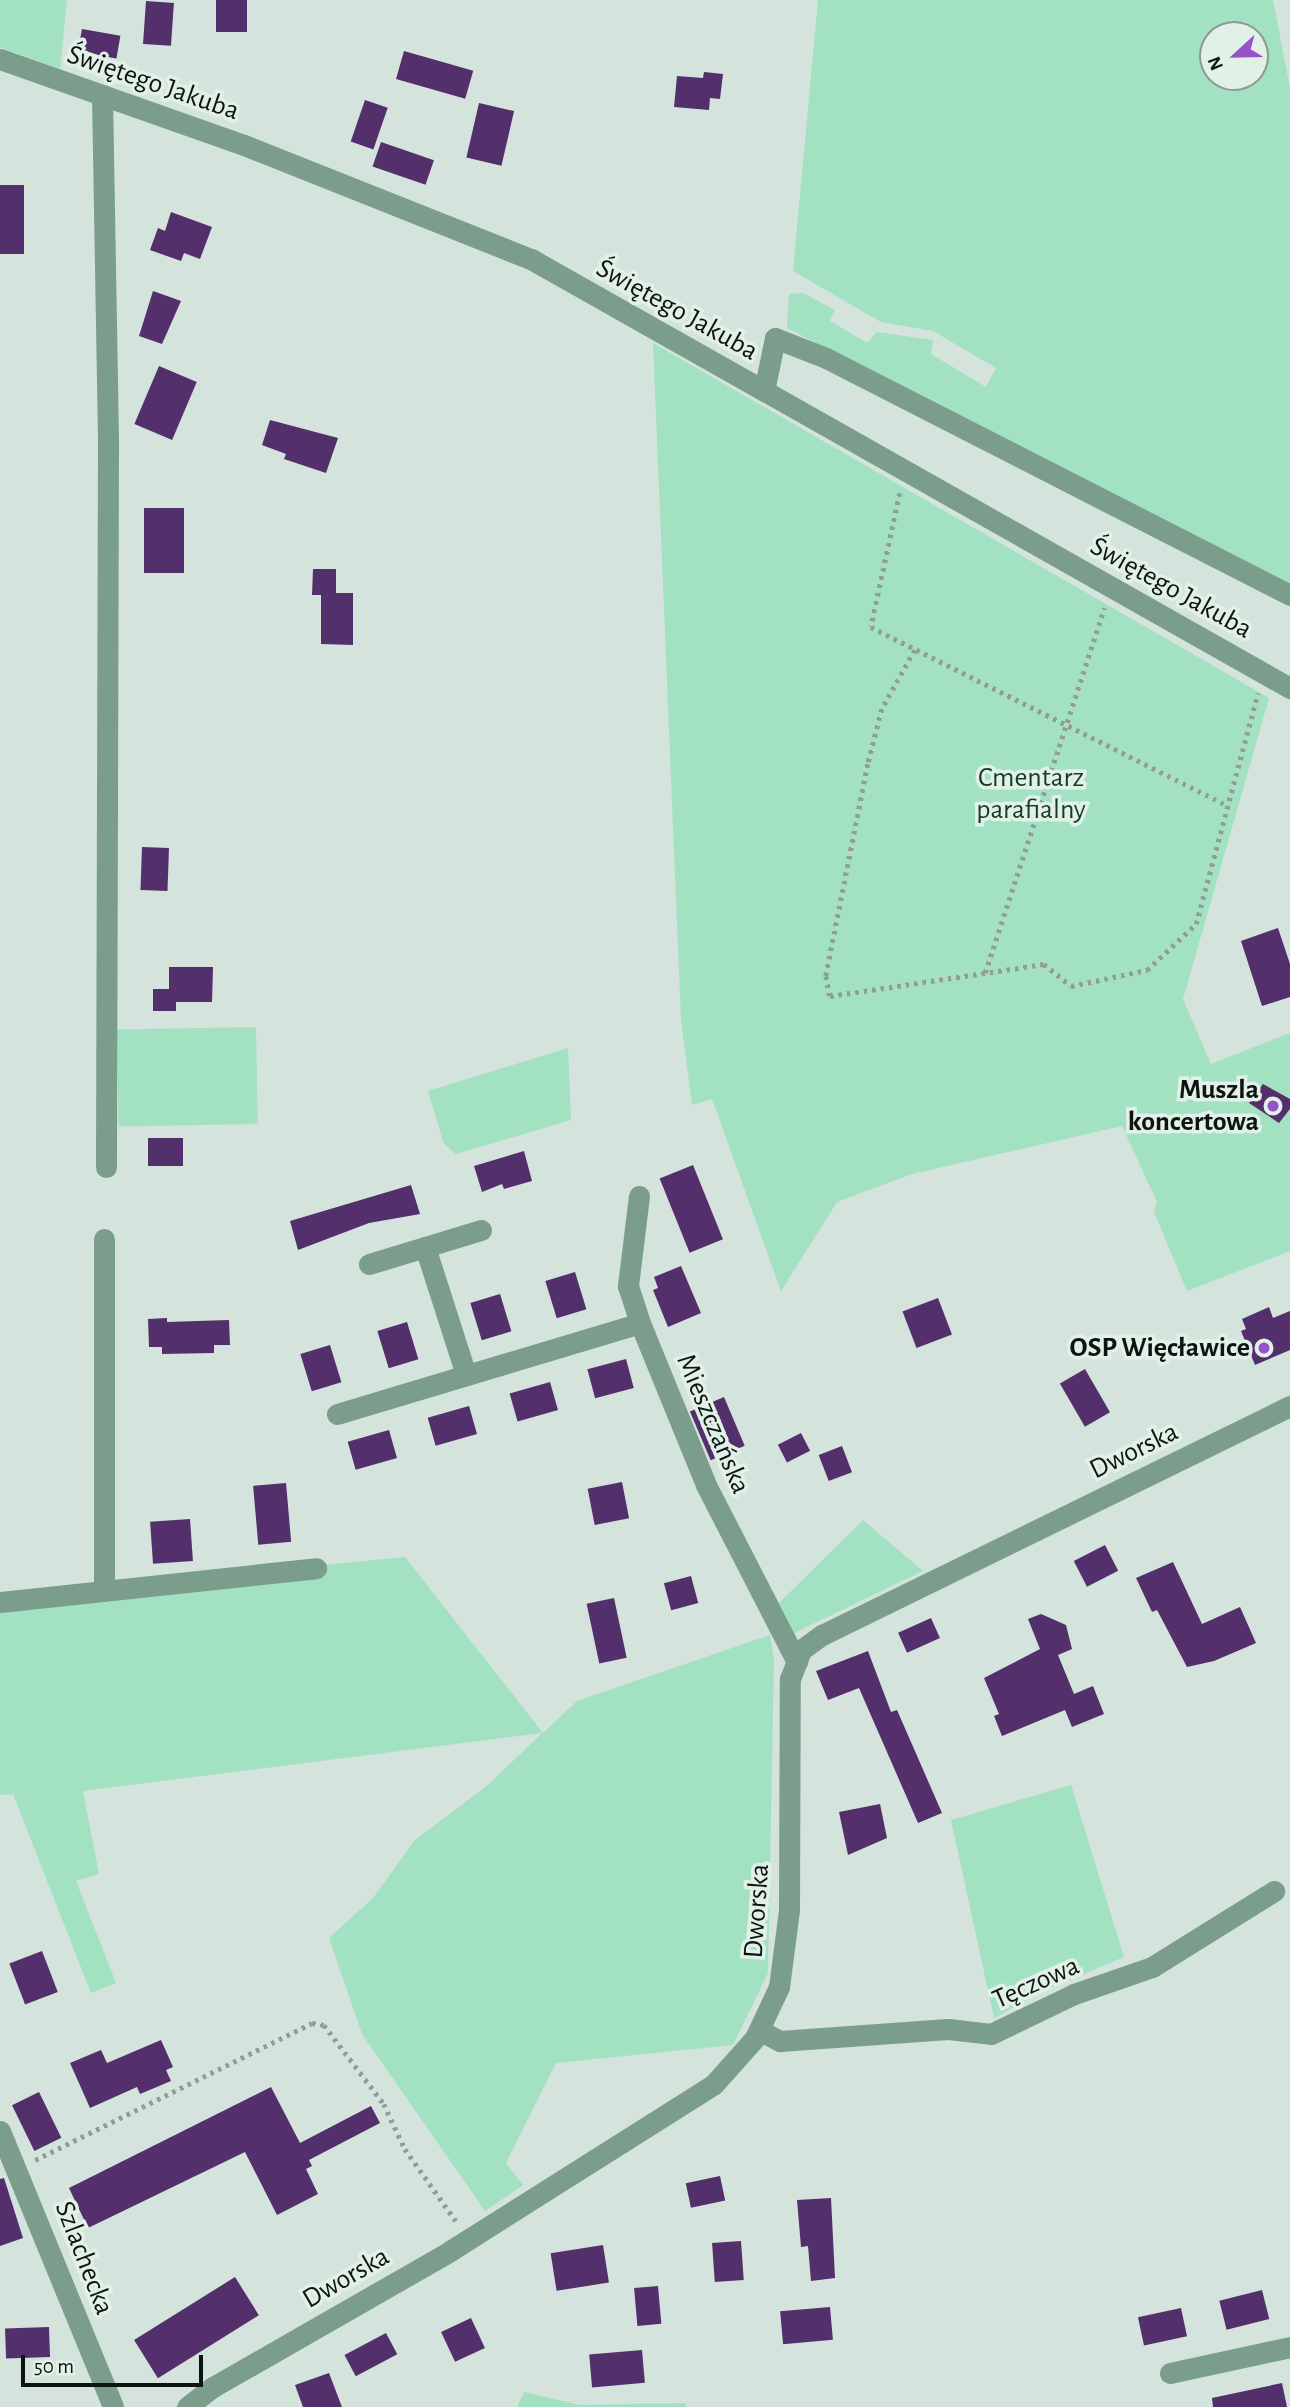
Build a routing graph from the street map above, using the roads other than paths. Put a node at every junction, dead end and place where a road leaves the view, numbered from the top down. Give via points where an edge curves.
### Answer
1 (0, 59) edge
2 (102, 95) junction
3 (764, 391) junction
4 (1290, 595) edge
5 (1290, 688) edge
6 (106, 1167) dead end
7 (639, 1196) dead end
8 (481, 1230) dead end
9 (104, 1239) dead end
10 (425, 1247) junction
11 (369, 1264) dead end
12 (639, 1323) junction
13 (466, 1375) junction
14 (1290, 1406) edge
15 (337, 1414) dead end
16 (316, 1568) dead end
17 (104, 1591) junction
18 (0, 1602) edge
19 (797, 1662) junction
20 (1274, 1891) dead end
21 (759, 2030) junction
22 (0, 2131) edge
23 (1290, 2347) edge
24 (1170, 2373) dead end
25 (113, 2407) edge
26 (187, 2407) edge

1 - 2 street, Świętego Jakuba
2 - 3 street, Świętego Jakuba via 244,145 531,260
2 - 6 street via 108,443
3 - 4 street via 775,338 826,358
3 - 5 street, Świętego Jakuba
7 - 12 street, Mieszczańska via 628,1286
8 - 10 street
9 - 17 street
10 - 11 street
10 - 13 street
12 - 13 street
12 - 19 street, Mieszczańska via 706,1485
13 - 15 street
14 - 19 street, Dworska via 822,1635 801,1650
16 - 17 street
17 - 18 street
19 - 21 street, Dworska via 790,1679 788,1728 789,1910 779,1987
20 - 21 street, Tęczowa via 1152,1967 1074,1994 992,2034 948,2029 780,2041
21 - 26 street, Dworska via 714,2084
22 - 25 street, Szlachecka
23 - 24 street

